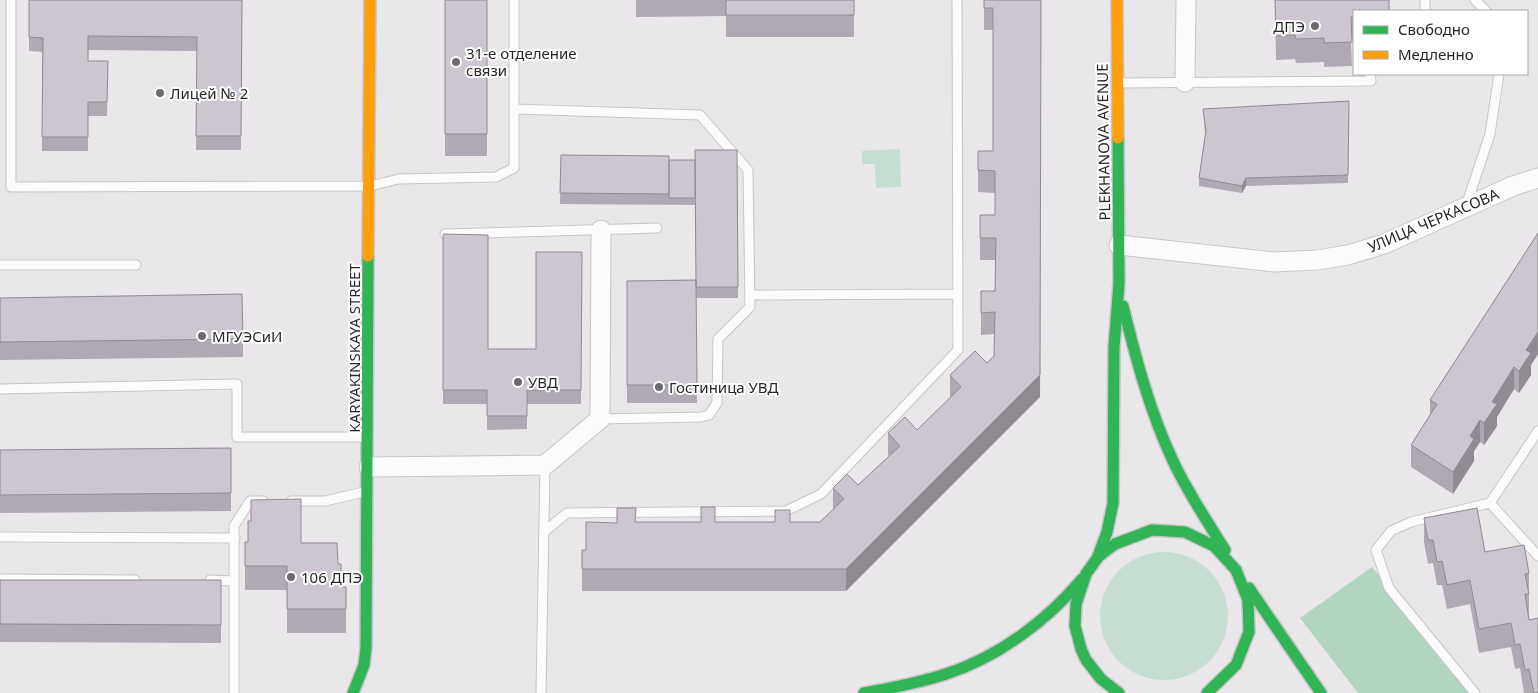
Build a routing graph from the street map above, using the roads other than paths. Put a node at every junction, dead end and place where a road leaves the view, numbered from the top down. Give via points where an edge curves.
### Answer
1 (11, 0) edge
2 (370, 0) edge
3 (514, 0) edge
4 (957, 0) edge
5 (1117, 0) edge
6 (1186, 0) edge
7 (1475, 0) edge
8 (1485, 10) edge
9 (1370, 75) edge
10 (1499, 75) edge
11 (1185, 82) junction
12 (1117, 83) junction
13 (515, 109) junction
14 (1538, 178) edge
15 (370, 186) junction
16 (1466, 208) junction
17 (657, 228) dead end
18 (601, 230) junction
19 (444, 234) edge
20 (1119, 245) junction
21 (0, 265) edge
22 (136, 265) dead end
23 (1119, 283) junction
24 (958, 294) junction
25 (750, 295) junction
26 (0, 389) edge
27 (600, 419) junction
28 (1538, 431) edge
29 (368, 437) junction
30 (546, 465) junction
31 (368, 467) junction
32 (368, 491) junction
33 (1490, 503) junction
34 (544, 532) junction
35 (0, 537) edge
36 (234, 538) junction
37 (1538, 556) edge
38 (1096, 559) junction
39 (1234, 564) junction
40 (1087, 573) junction
41 (1242, 578) junction
42 (0, 580) edge
43 (149, 580) edge
44 (199, 580) edge
45 (234, 581) junction
46 (234, 693) edge
47 (353, 693) edge
48 (541, 693) edge
49 (864, 693) edge
50 (1119, 693) edge
51 (1207, 693) edge
52 (1321, 693) edge
53 (1475, 693) edge

1 - 15 lane via 12,188
2 - 15 main road, KARYAKINSKAYA STREET
3 - 13 lane
4 - 24 lane
5 - 12 main road, PLEKHANOVA AVENUE
6 - 11 street
7 - 8 lane
9 - 11 lane via 1370,81
10 - 16 lane via 1490,134
11 - 12 lane
12 - 20 main road, PLEKHANOVA AVENUE
13 - 15 lane via 514,168 496,177 399,178
13 - 25 lane via 700,115 748,170
14 - 16 street, УЛИЦА ЧЕРКАСОВА
15 - 29 main road, KARYAKINSKAYA STREET
16 - 20 street, УЛИЦА ЧЕРКАСОВА via 1384,244 1317,260 1274,262
17 - 18 lane
18 - 19 lane
18 - 27 street
20 - 23 main road, PLEKHANOVA AVENUE
21 - 22 lane
23 - 38 main road, PLEKHANOVA AVENUE via 1114,347 1113,503 1104,545
23 - 39 main road, PLEKHANOVA AVENUE via 1146,390 1159,426 1183,482
24 - 25 lane
24 - 34 lane via 958,350 821,494 786,511 566,513
25 - 27 lane via 750,307 718,339 717,403 709,415
26 - 29 lane via 237,384 237,437
27 - 30 street
28 - 33 lane
29 - 31 main road, KARYAKINSKAYA STREET
30 - 31 street
30 - 34 lane
31 - 32 main road, KARYAKINSKAYA STREET
32 - 36 lane via 325,501 250,501 234,526
32 - 47 main road, KARYAKINSKAYA STREET via 366,648 364,665
33 - 37 lane
33 - 53 lane via 1411,522 1391,531 1376,550 1389,588
34 - 48 lane
35 - 36 lane
36 - 45 lane
38 - 39 main road via 1124,538 1143,531 1164,529 1184,531 1202,538
38 - 40 main road
39 - 41 main road
40 - 49 main road via 1048,612 990,655 931,679
40 - 50 main road via 1080,588 1075,616 1080,644 1094,670
41 - 51 main road via 1251,617 1249,636 1232,671
41 - 52 main road
42 - 43 lane
44 - 45 lane
45 - 46 lane

